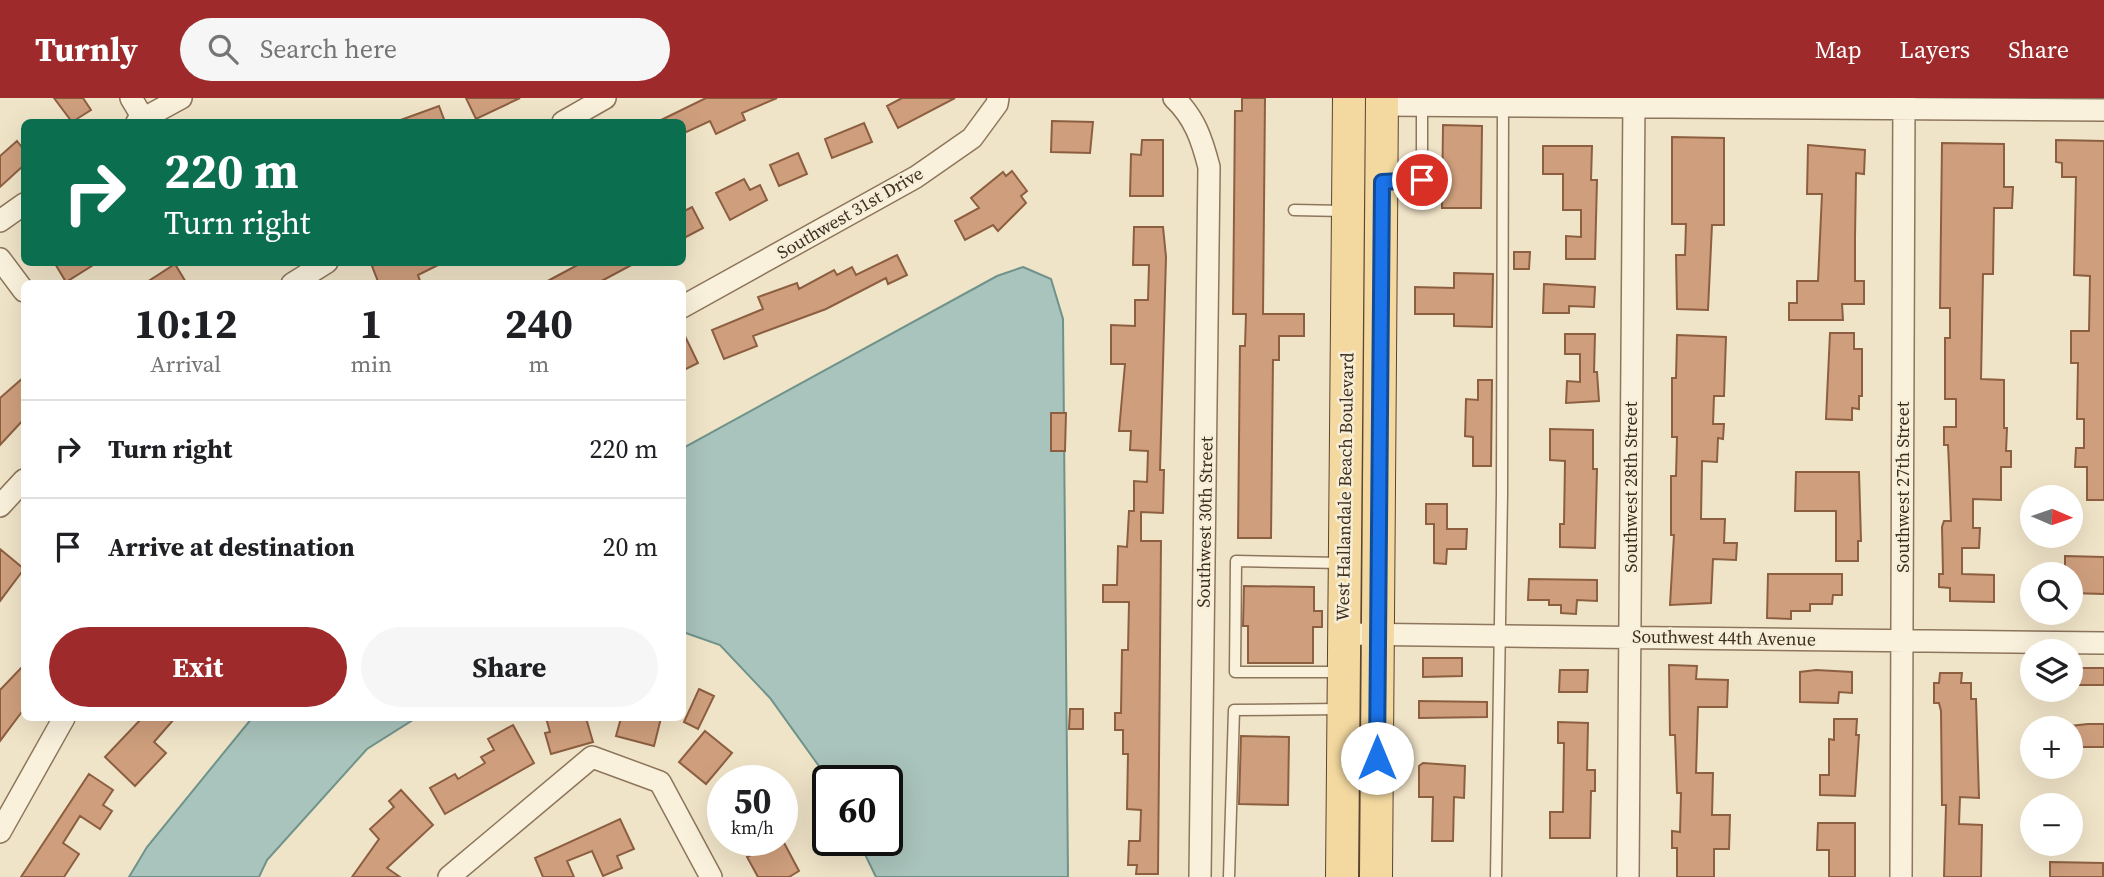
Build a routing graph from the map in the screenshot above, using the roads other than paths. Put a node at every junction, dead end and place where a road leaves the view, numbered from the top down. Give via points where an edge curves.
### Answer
1 (131, 98) edge
2 (181, 98) edge
3 (605, 98) edge
4 (998, 98) edge
5 (1174, 98) edge
6 (1381, 100) edge
7 (1503, 102) edge
8 (1634, 102) edge
9 (1425, 103) edge
10 (1904, 103) edge
11 (1349, 104) edge
12 (2104, 110) edge
13 (140, 119) edge
14 (142, 119) edge
15 (568, 119) edge
16 (1382, 182) junction
17 (21, 206) edge
18 (1294, 210) dead end
19 (1348, 211) junction
20 (0, 221) edge
21 (0, 259) edge
22 (321, 266) edge
23 (1381, 278) junction
24 (298, 280) edge
25 (21, 287) edge
26 (686, 305) edge
27 (21, 483) edge
28 (0, 506) edge
29 (1345, 563) junction
30 (1344, 634) junction
31 (1378, 634) junction
32 (1498, 636) junction
33 (1630, 637) junction
34 (1902, 640) junction
35 (2104, 643) edge
36 (1344, 672) junction
37 (1343, 709) junction
38 (63, 721) edge
39 (0, 831) edge
40 (449, 877) edge
41 (711, 877) edge
42 (1200, 877) edge
43 (1229, 877) edge
44 (1342, 877) edge
45 (1376, 877) edge
46 (1496, 877) edge
47 (1628, 877) edge
48 (1901, 877) edge

1 - 13 street
2 - 14 street
3 - 15 street
4 - 26 street, Southwest 31st Drive via 972,138 916,177
5 - 42 street, Southwest 30th Street via 1201,135 1209,167
6 - 9 street
6 - 16 main road, West Hallandale Beach Boulevard
7 - 8 street
7 - 9 street
7 - 32 lane
8 - 10 street
8 - 33 street, Southwest 28th Street
9 - 16 lane via 1422,180
10 - 12 street
10 - 34 street, Southwest 27th Street
11 - 19 main road, West Hallandale Beach Boulevard
11 - 23 main road via 1368,137 1367,251
16 - 23 main road, West Hallandale Beach Boulevard
17 - 20 street
18 - 19 lane
19 - 29 main road, West Hallandale Beach Boulevard
21 - 25 street
22 - 24 street
23 - 31 main road, West Hallandale Beach Boulevard
27 - 28 street
29 - 30 main road, West Hallandale Beach Boulevard
29 - 36 lane via 1236,561 1235,672
30 - 31 street, Southwest 44th Avenue
30 - 36 main road, West Hallandale Beach Boulevard
31 - 32 street, Southwest 44th Avenue
31 - 45 main road, West Hallandale Beach Boulevard
32 - 33 street, Southwest 44th Avenue
32 - 46 lane
33 - 34 street, Southwest 44th Avenue
33 - 47 street, Southwest 28th Street
34 - 35 street, Southwest 44th Avenue
34 - 48 street, Southwest 27th Street
36 - 37 main road, West Hallandale Beach Boulevard
37 - 43 lane via 1234,710
37 - 44 main road, West Hallandale Beach Boulevard
38 - 39 street
40 - 41 street via 592,757 660,782

